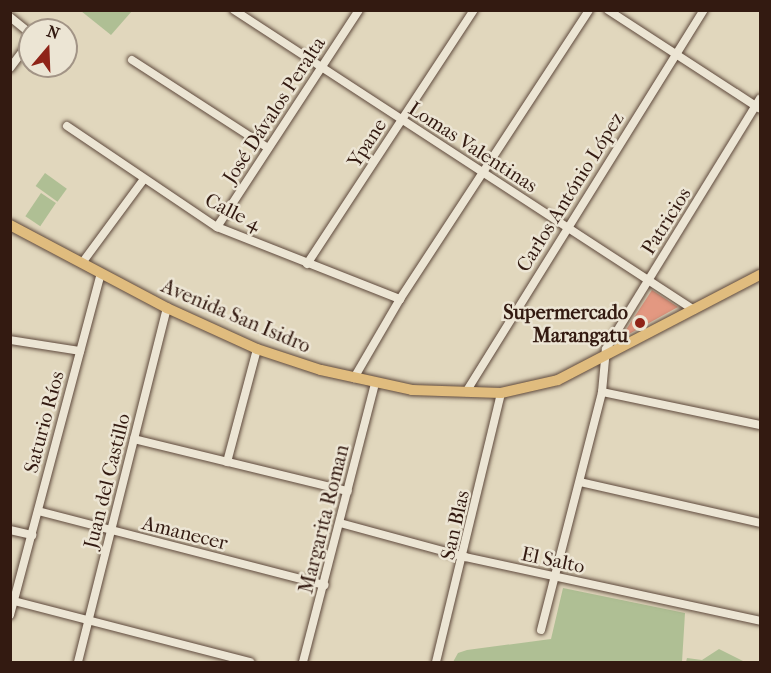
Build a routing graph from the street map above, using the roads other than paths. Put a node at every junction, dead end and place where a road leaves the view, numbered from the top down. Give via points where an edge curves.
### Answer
1 (234, 10) edge
2 (359, 10) edge
3 (474, 10) edge
4 (589, 10) edge
5 (608, 10) edge
6 (704, 10) edge
7 (243, 13) edge
8 (676, 54) junction
9 (132, 60) dead end
10 (321, 68) junction
11 (759, 105) edge
12 (402, 120) junction
13 (67, 126) dead end
14 (268, 148) junction
15 (481, 172) junction
16 (144, 179) junction
17 (10, 225) edge
18 (218, 227) junction
19 (566, 227) junction
20 (82, 263) junction
21 (307, 264) junction
22 (101, 273) junction
23 (760, 275) edge
24 (650, 278) junction
25 (400, 299) junction
26 (167, 308) junction
27 (694, 310) junction
28 (10, 340) edge
29 (257, 349) junction
30 (80, 351) junction
31 (602, 361) junction
32 (354, 378) junction
33 (375, 383) junction
34 (466, 392) junction
35 (602, 392) junction
36 (501, 393) junction
37 (760, 425) edge
38 (134, 439) junction
39 (227, 462) junction
40 (580, 482) junction
41 (348, 491) junction
42 (38, 511) junction
43 (340, 523) junction
44 (760, 523) edge
45 (10, 530) edge
46 (111, 531) junction
47 (32, 536) junction
48 (465, 557) junction
49 (556, 578) junction
50 (325, 585) junction
51 (14, 601) junction
52 (10, 615) edge
53 (760, 621) edge
54 (88, 622) junction
55 (541, 630) dead end
56 (78, 663) edge
57 (250, 663) edge
58 (303, 663) edge
59 (436, 663) edge

1 - 7 street, Lomas Valentinas
2 - 10 street, José Dávalos Peralta
3 - 12 street, Ypane
4 - 15 street
5 - 8 street
6 - 8 street, Carlos António López
7 - 10 street, Lomas Valentinas
8 - 11 street
8 - 19 street, Carlos António López
9 - 14 street
10 - 12 street, Lomas Valentinas
10 - 14 street, José Dávalos Peralta
11 - 24 street, Patricios
12 - 15 street, Lomas Valentinas
12 - 21 street, Ypane
13 - 16 street, Calle 4
14 - 18 street, José Dávalos Peralta
15 - 19 street, Lomas Valentinas
15 - 25 street
16 - 18 street, Calle 4
16 - 20 street
17 - 20 main road, Avenida San Isidro
18 - 21 street, Calle 4
19 - 24 street, Lomas Valentinas
19 - 34 street, Carlos António López
20 - 22 main road, Avenida San Isidro
21 - 25 street, Calle 4
22 - 26 main road, Avenida San Isidro
22 - 30 street, Saturio Ríos
23 - 27 main road, Avenida San Isidro
24 - 27 street, Lomas Valentinas
24 - 31 street, Patricios
25 - 32 street
26 - 29 main road, Avenida San Isidro
26 - 38 street, Juan del Castillo
27 - 31 main road, Avenida San Isidro
28 - 30 street
29 - 32 main road, Avenida San Isidro
29 - 39 street
30 - 42 street, Saturio Ríos
31 - 35 street
31 - 36 main road, Avenida San Isidro via 558,380
32 - 33 main road, Avenida San Isidro
33 - 34 main road, Avenida San Isidro
33 - 41 street, Margarita Roman
34 - 36 main road, Avenida San Isidro
35 - 37 street
35 - 40 street
36 - 48 street, San Blas
38 - 39 street
38 - 46 street, Juan del Castillo
39 - 41 street
40 - 44 street
40 - 49 street
41 - 43 street, Margarita Roman
42 - 46 street, Amanecer
42 - 47 street, Saturio Ríos
43 - 48 street, El Salto
43 - 50 street, Margarita Roman
45 - 47 street
46 - 50 street, Amanecer
46 - 54 street, Juan del Castillo
47 - 51 street, Saturio Ríos
48 - 49 street, El Salto
48 - 59 street, San Blas
49 - 53 street, El Salto
49 - 55 street
50 - 58 street, Margarita Roman
51 - 52 street, Saturio Ríos
51 - 54 street
54 - 56 street, Juan del Castillo
54 - 57 street

